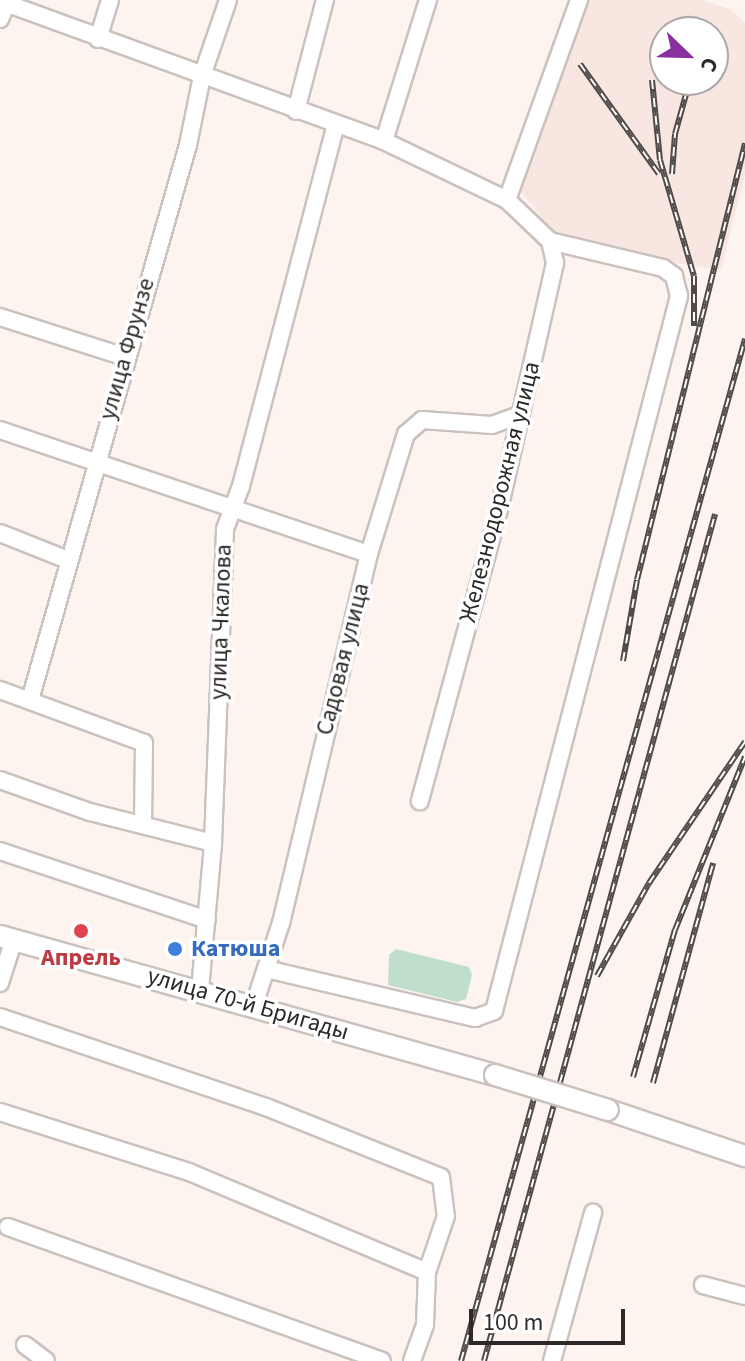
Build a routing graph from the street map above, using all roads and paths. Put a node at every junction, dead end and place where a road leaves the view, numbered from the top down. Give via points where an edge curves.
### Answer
1 (110, 0) edge
2 (228, 0) edge
3 (325, 0) edge
4 (428, 0) edge
5 (579, 0) edge
6 (4, 6) edge
7 (98, 39) junction
8 (202, 76) junction
9 (296, 111) junction
10 (336, 125) junction
11 (384, 141) junction
12 (507, 200) junction
13 (550, 241) junction
14 (0, 317) edge
15 (125, 357) junction
16 (520, 415) junction
17 (0, 430) edge
18 (94, 461) junction
19 (230, 511) junction
20 (0, 533) edge
21 (369, 554) junction
22 (68, 560) junction
23 (0, 690) edge
24 (30, 700) junction
25 (0, 780) edge
26 (420, 801) dead end
27 (143, 823) junction
28 (213, 843) junction
29 (0, 851) edge
30 (207, 920) junction
31 (7, 938) edge
32 (266, 969) junction
33 (0, 983) edge
34 (200, 990) junction
35 (254, 1005) junction
36 (0, 1017) edge
37 (0, 1112) edge
38 (745, 1156) edge
39 (593, 1213) dead end
40 (8, 1227) dead end
41 (427, 1272) junction
42 (703, 1285) dead end
43 (745, 1296) edge
44 (25, 1345) dead end
45 (46, 1361) edge
46 (382, 1361) edge
47 (412, 1361) edge
48 (552, 1361) edge

1 - 7 street
2 - 8 street, улица Фрунзе
3 - 9 street
4 - 11 street
5 - 12 street
6 - 7 street
7 - 8 street
8 - 9 street
8 - 15 street, улица Фрунзе via 188,145
9 - 10 street
10 - 11 street
10 - 19 street, улица Чкалова
11 - 12 street
12 - 13 street
13 - 16 street, Железнодорожная улица via 555,263
13 - 32 street via 663,268 674,276 679,296 494,1011 475,1018
14 - 15 street
15 - 18 street, улица Фрунзе
16 - 21 street, Садовая улица via 492,425 432,418 413,425 391,471
16 - 26 street, Железнодорожная улица
17 - 18 street
18 - 19 street
18 - 22 street, улица Фрунзе
19 - 21 street
19 - 28 street, улица Чкалова via 218,610
20 - 22 street
21 - 32 street, Садовая улица
22 - 24 street, улица Фрунзе
23 - 24 street
24 - 27 street via 144,743
25 - 27 street via 90,812
27 - 28 street
28 - 30 street, улица Чкалова
29 - 30 street
30 - 34 street, улица Чкалова
31 - 33 street
31 - 34 main road, улица 70-й Бригады
32 - 35 street, Садовая улица
34 - 35 main road, улица 70-й Бригады
35 - 38 main road, улица 70-й Бригады, bridge
36 - 41 street via 266,1107 441,1177 446,1216
37 - 41 street via 189,1172
39 - 48 street
40 - 46 street
41 - 47 street via 425,1325
42 - 43 street
44 - 45 street

